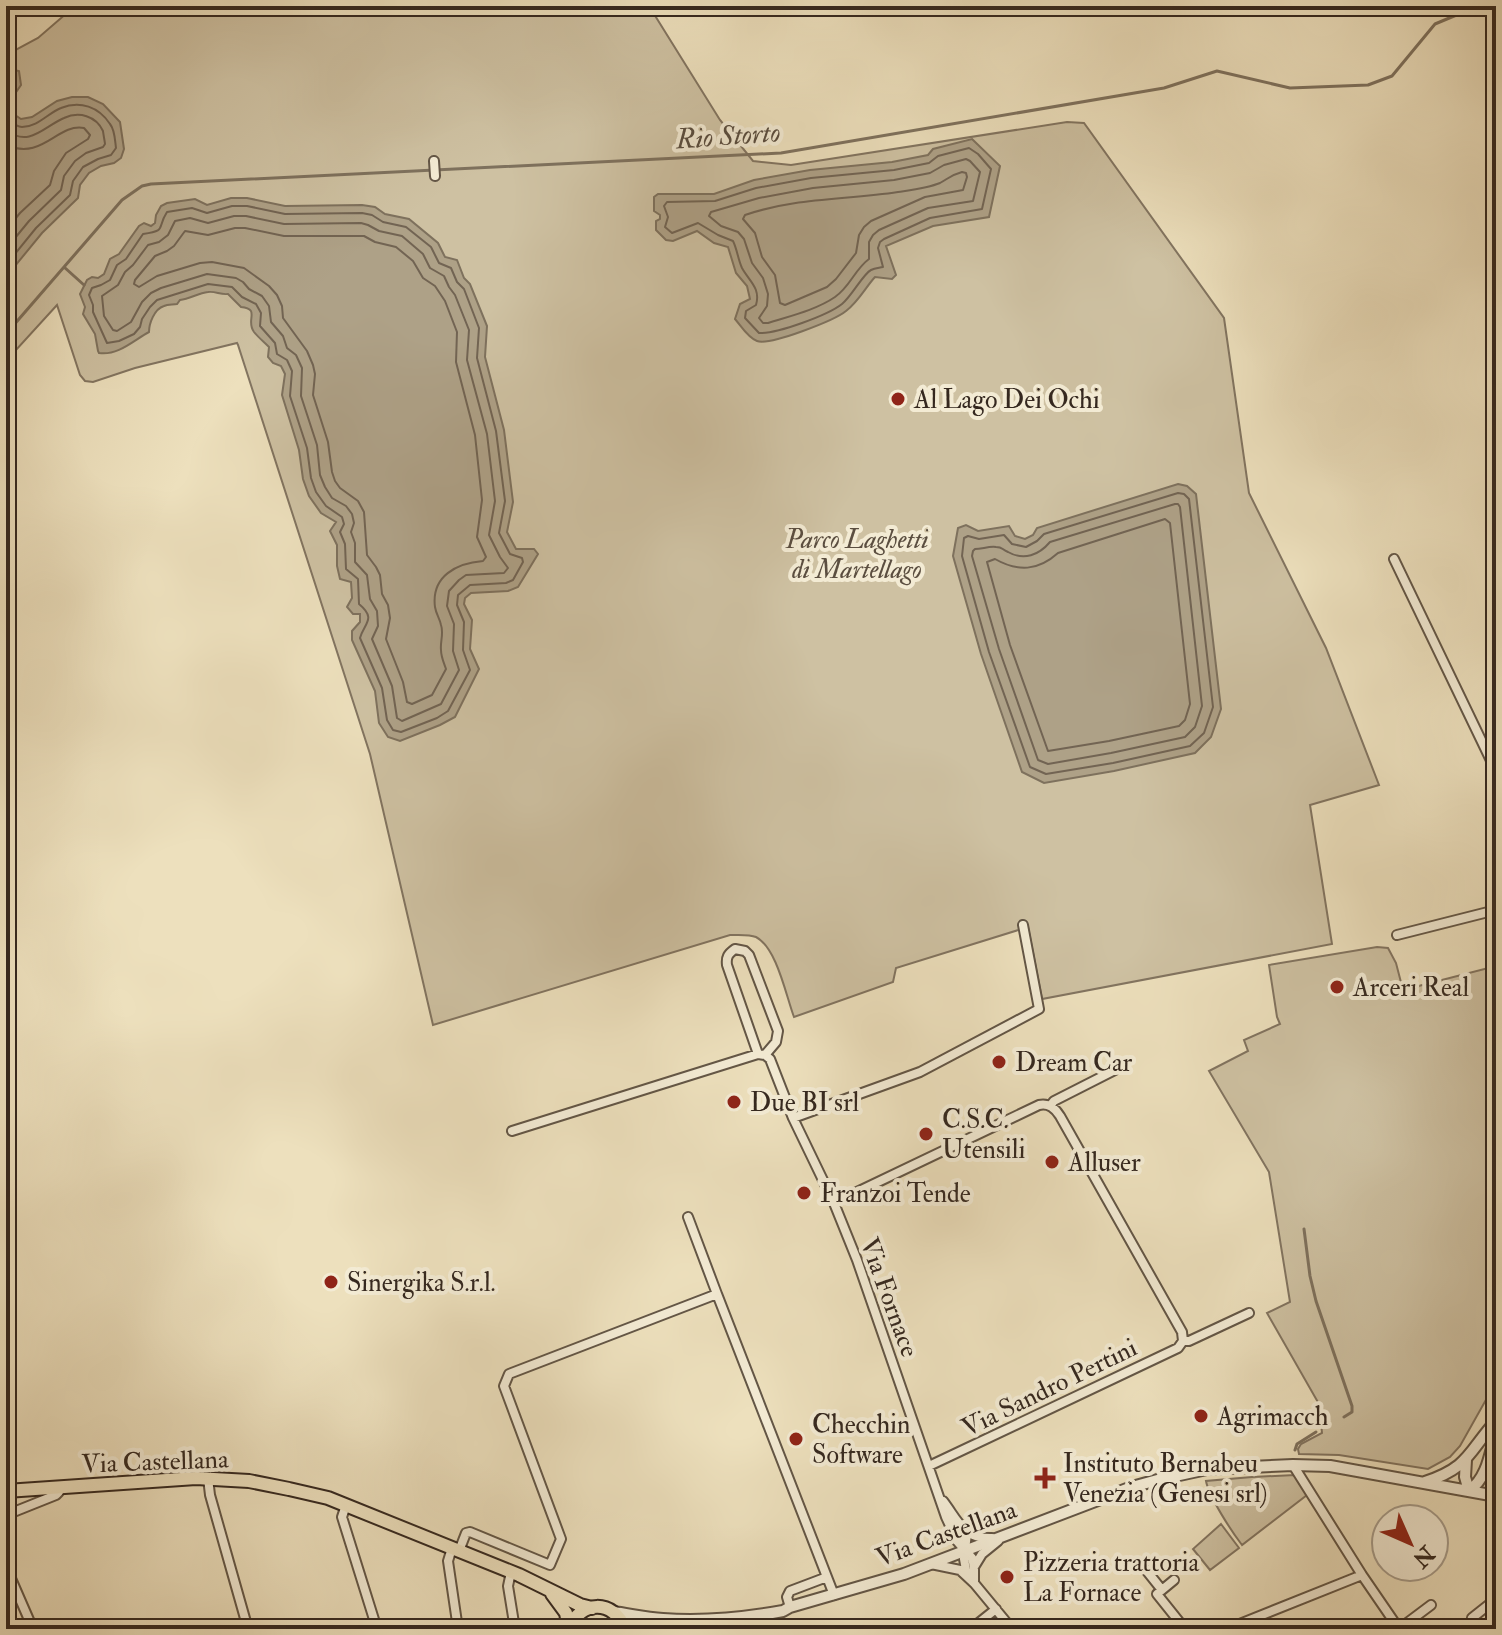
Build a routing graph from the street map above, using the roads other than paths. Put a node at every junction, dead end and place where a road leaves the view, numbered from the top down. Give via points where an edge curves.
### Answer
1 (434, 161) dead end
2 (435, 176) dead end
3 (1394, 559) dead end
4 (1496, 771) edge
5 (1496, 910) edge
6 (1023, 925) dead end
7 (1397, 935) dead end
8 (762, 1054) junction
9 (1115, 1070) dead end
10 (1050, 1106) junction
11 (793, 1118) junction
12 (512, 1131) dead end
13 (834, 1203) junction
14 (688, 1217) dead end
15 (717, 1294) junction
16 (1249, 1313) dead end
17 (1183, 1341) junction
18 (1494, 1427) edge
19 (1466, 1460) junction
20 (1487, 1463) junction
21 (1293, 1465) junction
22 (929, 1466) junction
23 (208, 1478) junction
24 (1424, 1483) junction
25 (1496, 1485) edge
26 (59, 1486) junction
27 (6, 1491) edge
28 (1469, 1491) junction
29 (938, 1494) junction
30 (1496, 1496) edge
31 (346, 1505) junction
32 (6, 1515) edge
33 (967, 1533) junction
34 (1007, 1536) junction
35 (955, 1537) junction
36 (455, 1549) junction
37 (965, 1551) junction
38 (930, 1564) junction
39 (6, 1567) edge
40 (974, 1567) junction
41 (1146, 1570) dead end
42 (511, 1572) junction
43 (967, 1575) junction
44 (1362, 1575) junction
45 (827, 1577) junction
46 (1174, 1580) dead end
47 (974, 1583) junction
48 (1162, 1590) junction
49 (549, 1591) junction
50 (834, 1595) junction
51 (1496, 1599) edge
52 (1431, 1605) dead end
53 (592, 1608) junction
54 (786, 1609) junction
55 (996, 1609) junction
56 (613, 1612) junction
57 (1472, 1618) dead end
58 (661, 1619) junction
59 (33, 1629) edge
60 (248, 1629) edge
61 (377, 1629) edge
62 (458, 1629) edge
63 (515, 1629) edge
64 (569, 1629) edge
65 (625, 1629) edge
66 (636, 1629) edge
67 (787, 1629) edge
68 (814, 1629) edge
69 (971, 1629) edge
70 (1012, 1629) edge
71 (1185, 1629) edge
72 (1227, 1629) edge
73 (1399, 1629) edge

1 - 2 street
3 - 4 street
5 - 7 street
6 - 11 street via 1039,1009 920,1072
8 - 8 street, Via Fornace via 776,1042 778,1031 749,955 735,949 727,965
8 - 11 street, Via Fornace via 770,1059
8 - 12 street
9 - 10 street
10 - 13 street via 1039,1105
10 - 17 street
11 - 13 street, Via Fornace
13 - 22 street, Via Fornace
14 - 15 street
15 - 36 street via 509,1374 504,1386 561,1539 550,1565 470,1532
15 - 45 street
16 - 17 street, Via Sandro Pertini
17 - 22 street, Via Sandro Pertini via 1178,1348
18 - 19 street
18 - 20 street
19 - 24 street
19 - 28 street
20 - 25 street
20 - 28 street
21 - 24 street, Via Castellana via 1330,1466
21 - 34 street, Via Castellana via 1207,1469 1161,1479
21 - 44 street
22 - 29 street, Via Fornace
23 - 26 main road, Via Castellana
23 - 31 main road, Via Castellana via 269,1485
23 - 60 street
24 - 28 street, Via Castellana
26 - 27 main road, Via Castellana
26 - 32 street, Via Castellana via 56,1495
28 - 30 street, Via Castellana
29 - 33 street, Via Fornace
29 - 35 street, Via Fornace
31 - 36 main road, Via Castellana
31 - 61 street via 342,1517
33 - 34 street
33 - 37 street
34 - 37 street, Via Castellana
34 - 40 street
35 - 37 street, Via Fornace
35 - 38 street via 949,1552
36 - 42 main road, Via Castellana
36 - 62 street via 448,1561
37 - 38 street, Via Castellana
37 - 40 street, Via Fornace
37 - 43 street
38 - 43 street
38 - 50 street, Via Castellana
39 - 59 street
40 - 47 street
41 - 48 street
42 - 49 main road, Via Castellana
42 - 63 street
43 - 47 street
44 - 72 street
44 - 73 street
45 - 50 street
45 - 54 street via 790,1591
46 - 48 street
47 - 55 street
48 - 71 street via 1157,1594
49 - 53 main road, Via Castellana
49 - 64 main road via 566,1613
50 - 54 street, Via Castellana
51 - 57 street
52 - 73 street
53 - 56 main road, Via Castellana
53 - 64 main road via 580,1613
54 - 58 street, Via Castellana via 731,1622
54 - 67 street
55 - 69 street
55 - 70 street
56 - 58 street, Via Castellana
56 - 65 main road
58 - 66 street, Via Castellana
67 - 68 street via 810,1624

